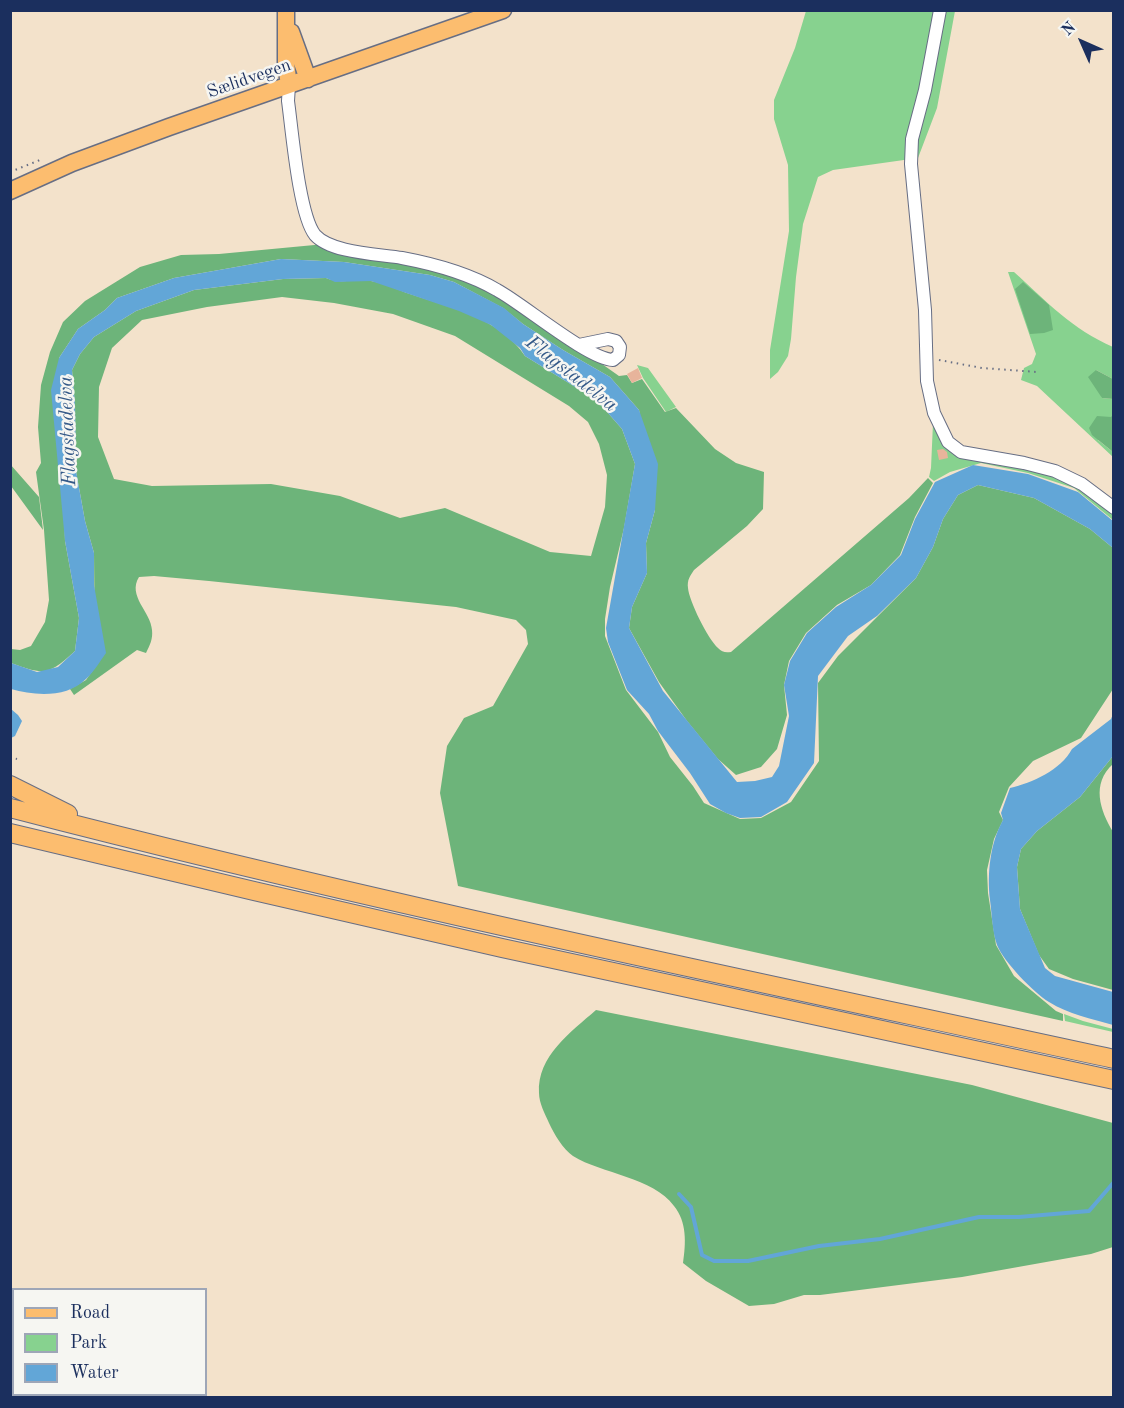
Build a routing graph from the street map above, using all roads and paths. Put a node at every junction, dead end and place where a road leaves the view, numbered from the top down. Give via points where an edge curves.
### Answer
1 (503, 10) edge
2 (940, 10) edge
3 (286, 14) edge
4 (308, 79) junction
5 (289, 85) junction
6 (10, 191) edge
7 (579, 345) dead end
8 (927, 358) junction
9 (1037, 372) dead end
10 (1113, 508) edge
11 (10, 757) edge
12 (17, 759) dead end
13 (10, 785) edge
14 (10, 808) edge
15 (10, 833) edge
16 (107, 833) junction
17 (1113, 1059) edge
18 (1113, 1080) edge

1 - 4 main road, Sælidvegen
2 - 8 lane via 911,147
3 - 4 main road
3 - 5 main road via 278,67
4 - 5 main road, Sælidvegen
5 - 6 main road, Sælidvegen via 72,163
5 - 7 lane via 303,204 311,229 321,240 480,281 516,300
8 - 9 path
8 - 10 lane via 934,413 944,436 954,447 968,455 1055,471 1083,484
11 - 12 path
13 - 16 highway
14 - 16 highway
15 - 18 highway via 502,948
16 - 17 highway via 502,927

